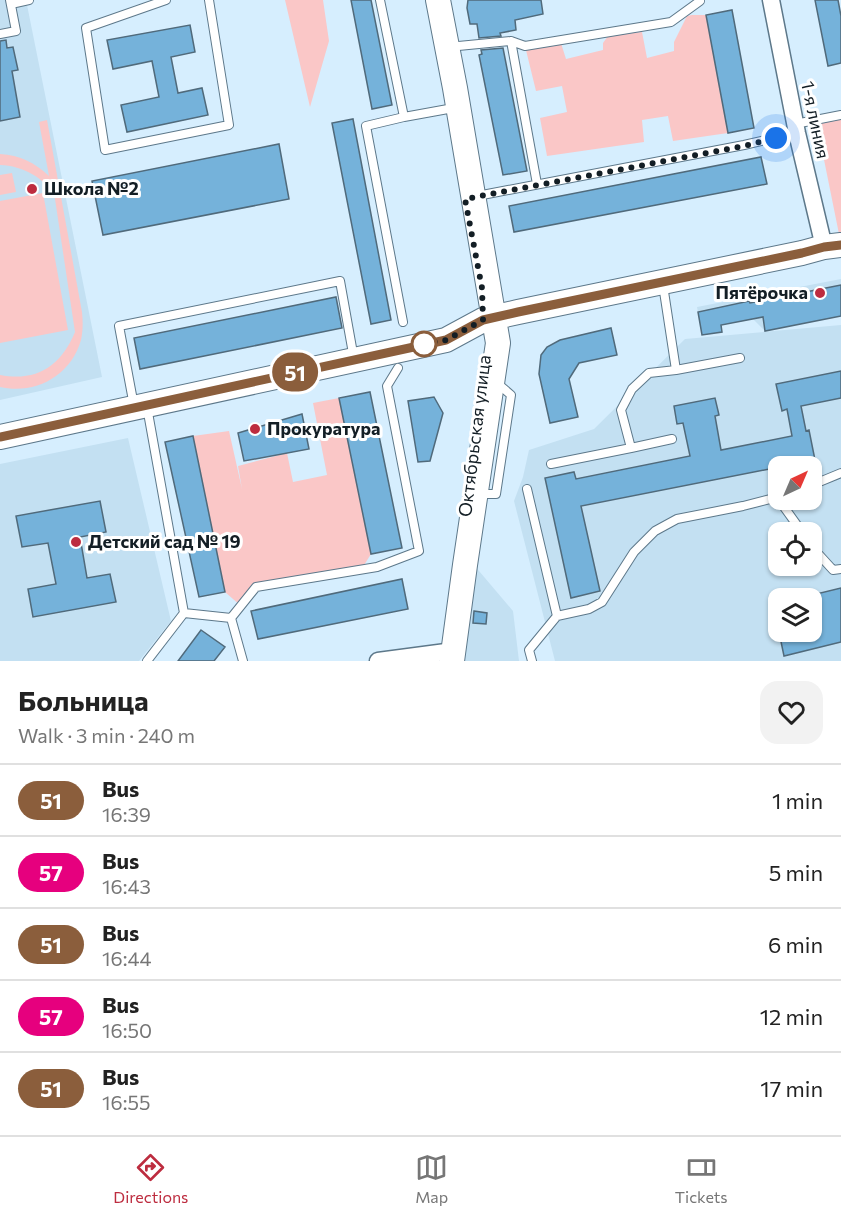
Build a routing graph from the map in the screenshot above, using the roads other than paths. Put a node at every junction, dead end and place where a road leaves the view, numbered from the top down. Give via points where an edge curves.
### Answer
1 (29, 0) edge
2 (166, 0) edge
3 (209, 0) edge
4 (380, 0) edge
5 (427, 0) edge
6 (438, 0) edge
7 (771, 0) edge
8 (10, 2) edge
9 (700, 2) dead end
10 (0, 34) edge
11 (511, 41) junction
12 (442, 48) junction
13 (448, 109) junction
14 (841, 115) edge
15 (404, 117) junction
16 (796, 129) junction
17 (537, 184) junction
18 (469, 198) junction
19 (835, 250) edge
20 (663, 287) junction
21 (403, 322) dead end
22 (490, 328) junction
23 (740, 358) dead end
24 (354, 360) junction
25 (398, 368) dead end
26 (676, 370) junction
27 (140, 406) junction
28 (0, 437) edge
29 (672, 439) dead end
30 (631, 448) junction
31 (551, 464) dead end
32 (841, 473) edge
33 (822, 481) edge
34 (527, 489) dead end
35 (768, 500) edge
36 (822, 558) edge
37 (841, 569) edge
38 (184, 613) junction
39 (556, 616) junction
40 (231, 618) junction
41 (448, 658) edge
42 (147, 661) edge
43 (243, 661) edge
44 (378, 661) edge
45 (532, 661) edge

1 - 8 lane
2 - 3 lane via 86,28 105,150 229,125
4 - 15 lane
5 - 12 street, Октябрьская улица
6 - 12 street
7 - 16 street, 1-я линия
8 - 10 lane via 16,31
9 - 11 lane via 671,22 525,46
11 - 12 lane
11 - 17 lane
12 - 13 street, Октябрьская улица
12 - 18 street
13 - 15 lane
13 - 18 street, Октябрьская улица
14 - 16 lane
15 - 21 lane via 366,126
16 - 17 lane via 744,146
16 - 19 street, 1-я линия
17 - 18 lane
18 - 22 street, Октябрьская улица
19 - 20 street via 802,253
20 - 22 street
20 - 26 lane
22 - 24 street
22 - 41 street, Октябрьская улица via 488,376
23 - 26 lane
24 - 27 street
24 - 27 lane via 340,281 119,326
25 - 40 lane via 387,386 419,551 377,567 256,587
26 - 30 lane via 649,373 632,389 621,410
27 - 28 street
27 - 38 lane
29 - 30 lane
30 - 31 lane
32 - 33 lane
34 - 39 lane
35 - 39 lane via 677,519 655,531 634,552 602,602
36 - 37 lane via 833,570
38 - 40 lane
38 - 42 lane
39 - 45 lane via 529,650
40 - 43 lane
41 - 44 street

